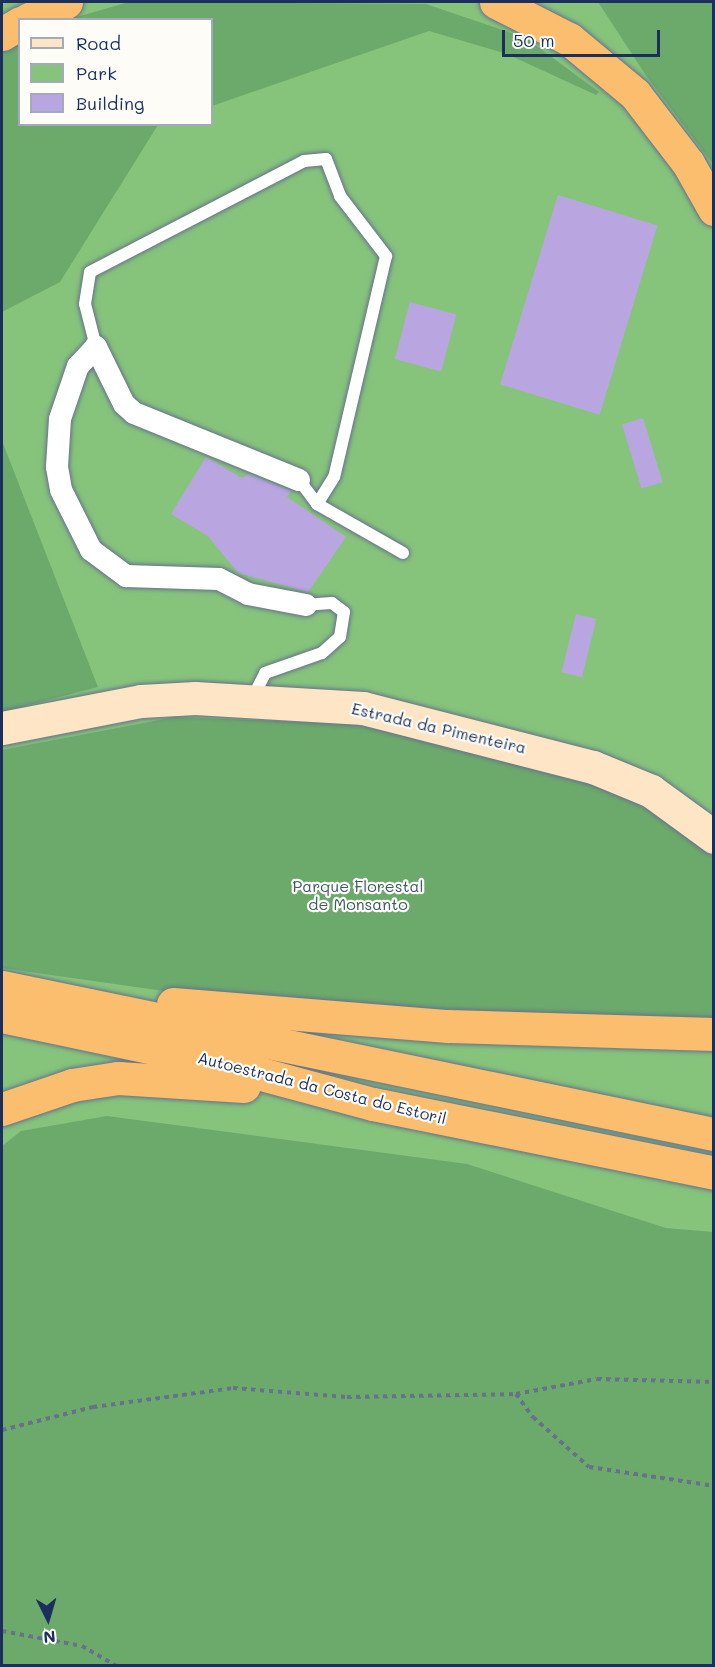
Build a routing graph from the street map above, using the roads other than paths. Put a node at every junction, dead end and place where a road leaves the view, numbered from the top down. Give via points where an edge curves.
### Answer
1 (66, 2) edge
2 (496, 2) edge
3 (31, 18) edge
4 (18, 25) edge
5 (2, 34) edge
6 (714, 210) edge
7 (96, 347) junction
8 (299, 480) joint
9 (317, 504) junction
10 (403, 553) dead end
11 (306, 605) joint
12 (253, 698) junction
13 (2, 728) edge
14 (714, 837) edge
15 (2, 982) edge
16 (2, 987) edge
17 (2, 1016) edge
18 (714, 1034) edge
19 (373, 1104) junction
20 (2, 1109) edge
21 (714, 1134) edge
22 (714, 1173) edge

1 - 3 highway
2 - 6 highway via 569,39 635,94 688,163
4 - 5 highway
7 - 8 street via 124,404 134,413
7 - 9 lane via 85,304 90,272 304,161 326,159 340,196 386,256 334,477
7 - 11 street via 78,366 65,396 57,467 69,508 91,550 126,576 219,579 248,594
8 - 9 lane
9 - 10 lane
11 - 12 lane via 332,603 344,612 340,637 322,653 265,673
12 - 13 main road, Estrada da Pimenteira via 141,701
12 - 14 main road, Estrada da Pimenteira via 363,708 593,767 651,791
15 - 18 highway via 334,1019
16 - 21 highway, Autoestrada da Costa do Estoril
17 - 19 highway, Autoestrada da Costa do Estoril via 202,1058
19 - 20 highway via 202,1081 118,1078 72,1085
19 - 22 highway, Autoestrada da Costa do Estoril

